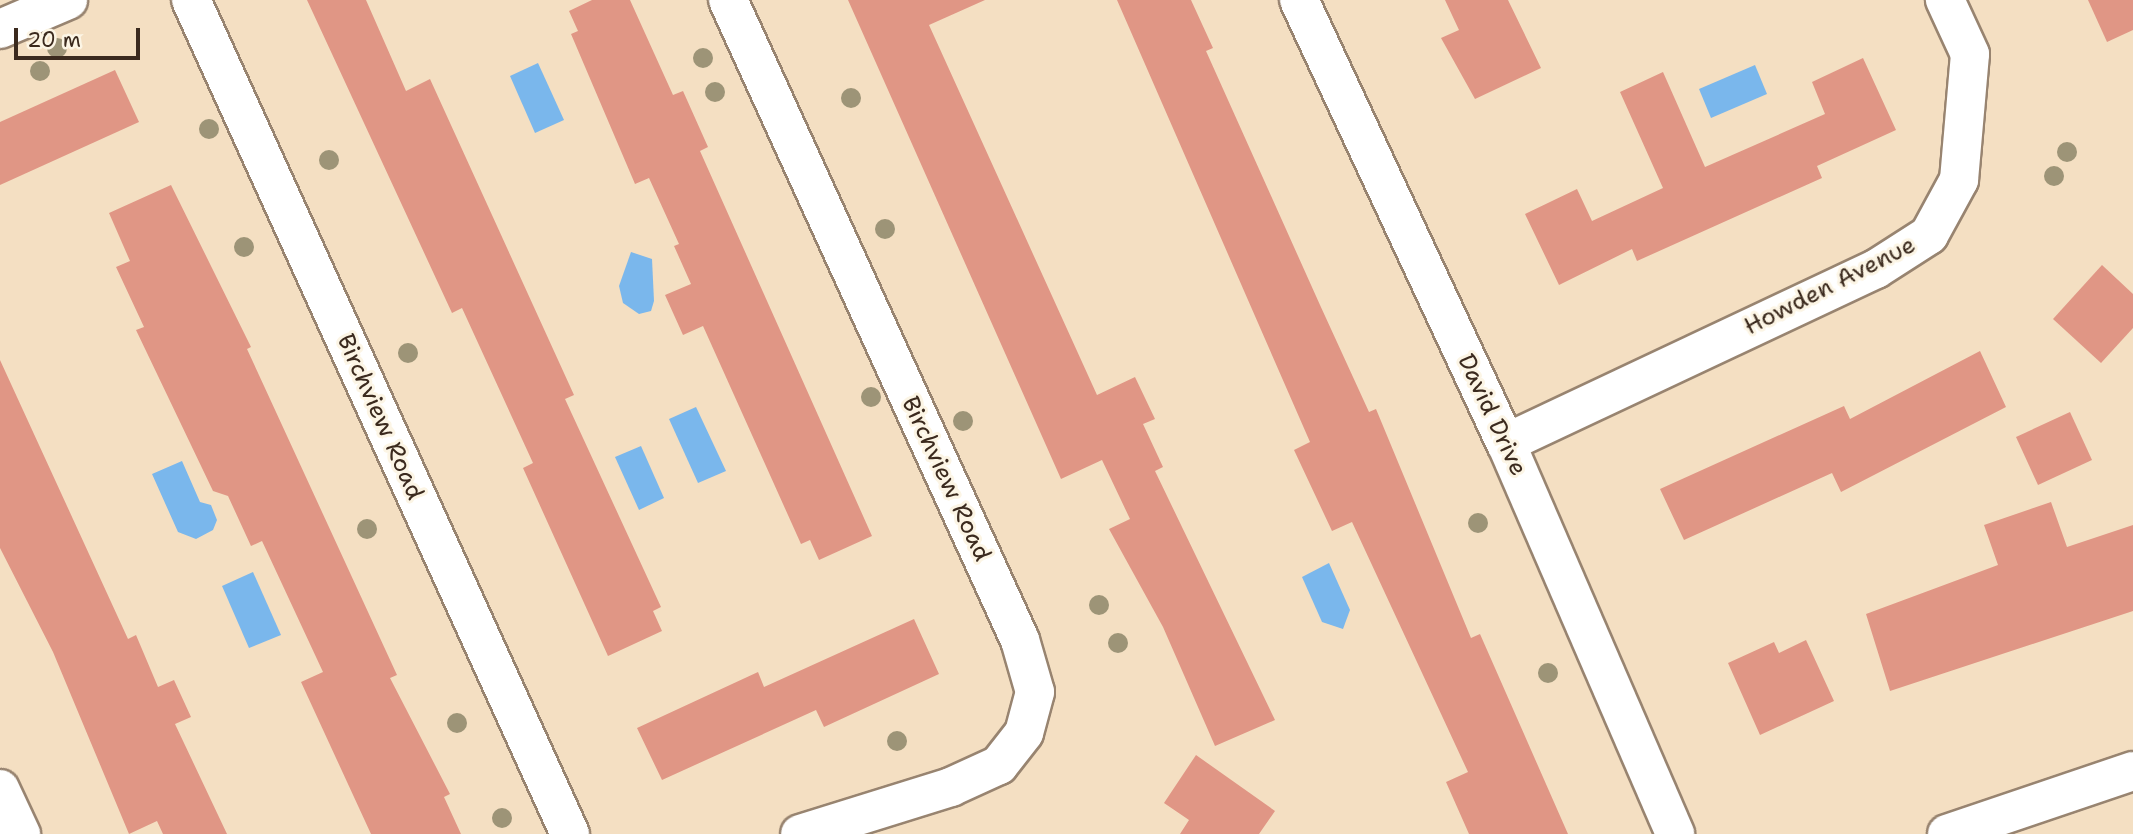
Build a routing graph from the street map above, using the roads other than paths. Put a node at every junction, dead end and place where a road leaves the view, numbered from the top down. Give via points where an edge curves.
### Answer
1 (68, 0) edge
2 (191, 0) edge
3 (728, 0) edge
4 (1300, 0) edge
5 (1945, 0) edge
6 (0, 29) edge
7 (1506, 443) junction
8 (2133, 771) edge
9 (0, 789) edge
10 (21, 834) edge
11 (570, 834) edge
12 (800, 834) edge
13 (1675, 834) edge
14 (1947, 834) edge

1 - 6 street
2 - 11 street, Birchview Road
3 - 12 street, Birchview Road via 1020,639 1035,692 1024,733 999,765 951,787
4 - 7 street, David Drive
5 - 7 street, Howden Avenue via 1970,54 1959,180 1929,235 1876,269
7 - 13 street, David Drive
8 - 14 street
9 - 10 street

